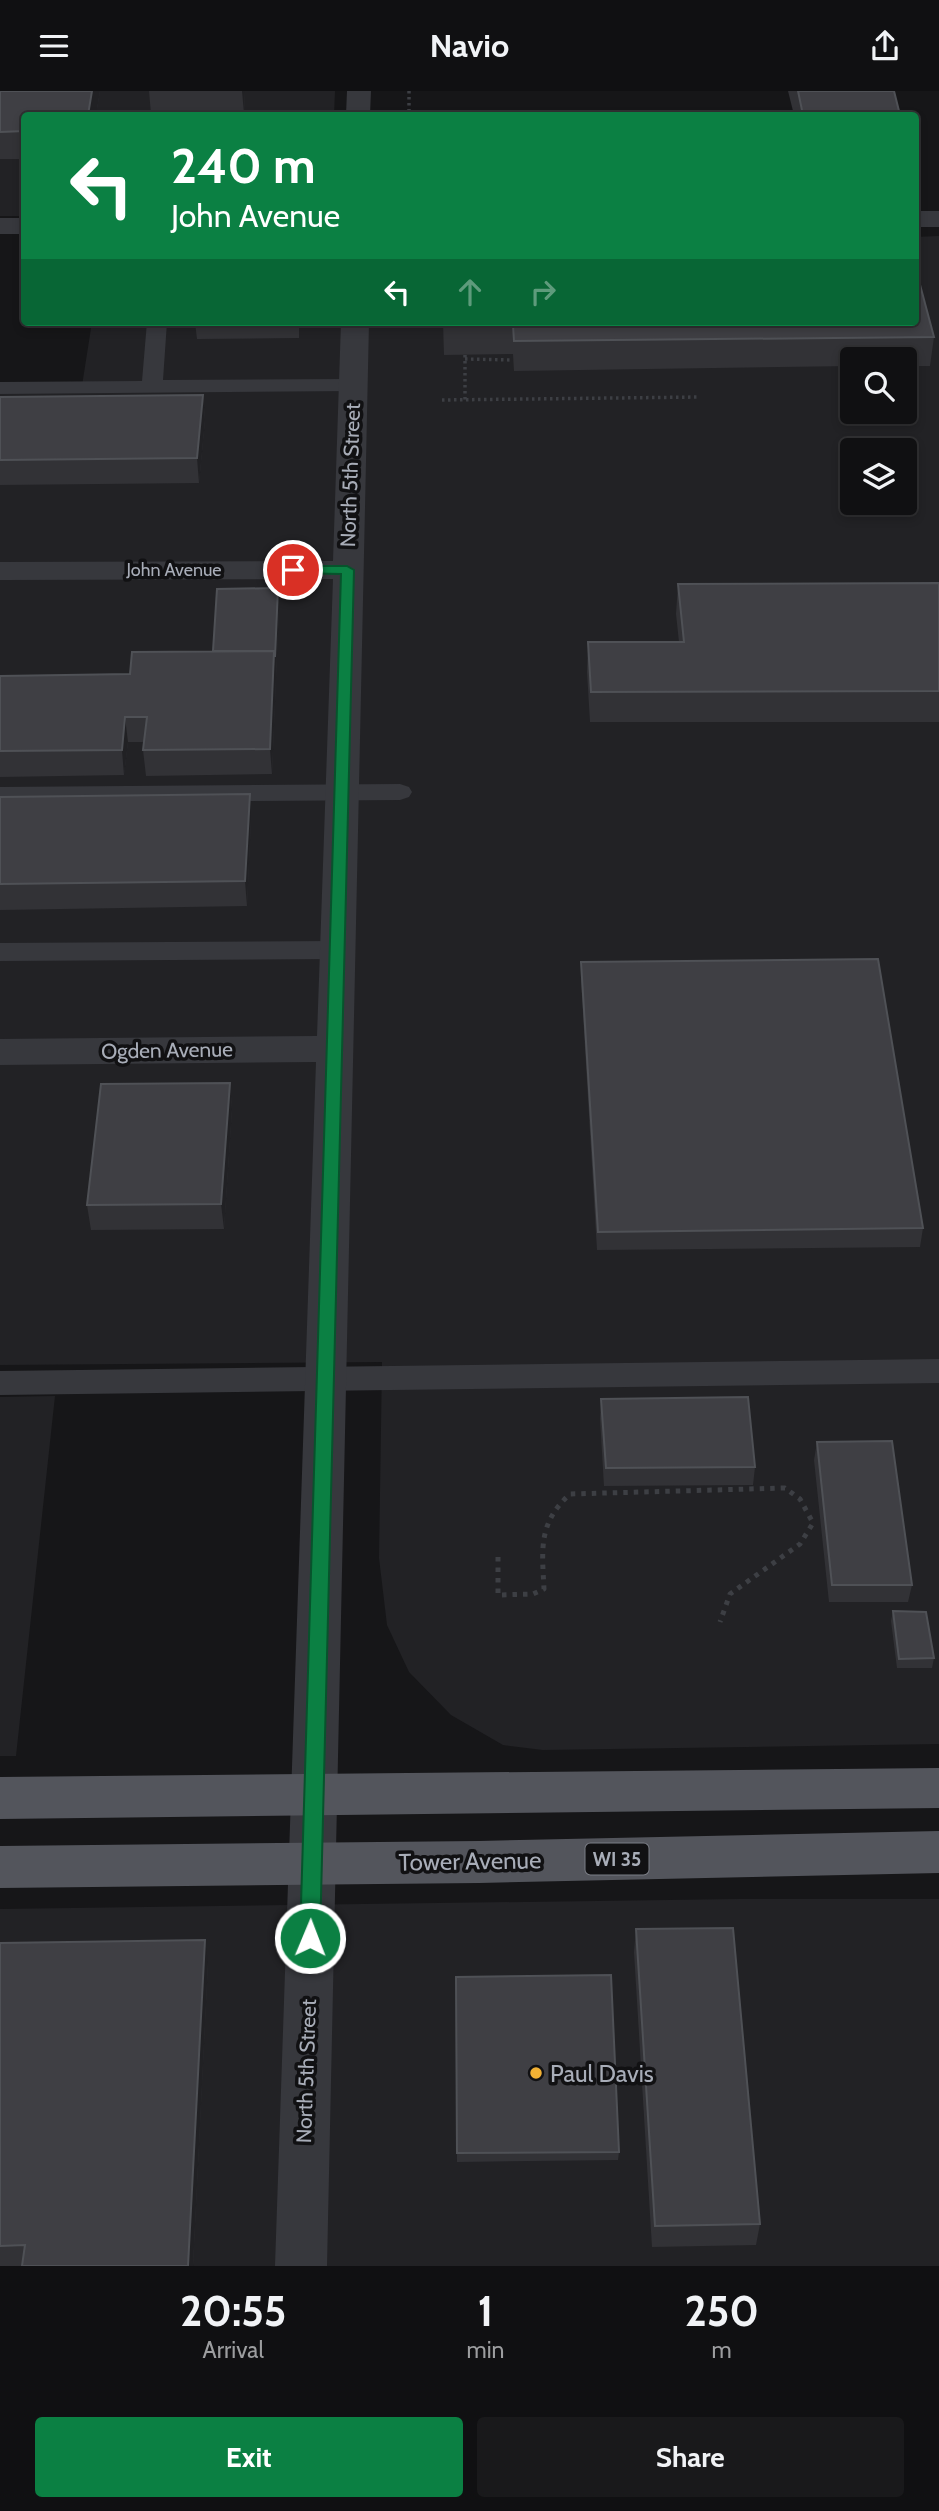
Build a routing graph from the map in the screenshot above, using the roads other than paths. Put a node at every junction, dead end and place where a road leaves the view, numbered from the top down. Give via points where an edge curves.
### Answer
1 (359, 91) edge
2 (358, 112) edge
3 (919, 219) edge
4 (939, 219) edge
5 (0, 226) edge
6 (21, 226) edge
7 (157, 326) edge
8 (355, 326) edge
9 (353, 386) junction
10 (152, 387) junction
11 (0, 388) edge
12 (347, 570) junction
13 (0, 571) edge
14 (400, 792) dead end
15 (342, 793) junction
16 (0, 795) edge
17 (337, 950) junction
18 (0, 952) edge
19 (334, 1049) junction
20 (0, 1052) edge
21 (939, 1371) edge
22 (325, 1380) junction
23 (0, 1383) edge
24 (939, 1788) edge
25 (314, 1796) junction
26 (0, 1798) edge
27 (939, 1852) edge
28 (311, 1863) junction
29 (0, 1867) edge
30 (301, 2266) edge

1 - 2 street
3 - 4 street
5 - 6 street
7 - 10 lane
8 - 9 street, North 5th Street
9 - 10 lane
9 - 12 street, North 5th Street
10 - 11 lane
12 - 13 street, John Avenue
12 - 15 street, North 5th Street
14 - 15 lane
15 - 16 lane
15 - 17 street, North 5th Street
17 - 18 lane
17 - 19 street, North 5th Street
19 - 20 street, Ogden Avenue
19 - 22 street, North 5th Street
21 - 22 lane
22 - 23 lane
22 - 25 street, North 5th Street
24 - 25 main road
25 - 26 main road
25 - 28 street, North 5th Street
27 - 28 main road, Tower Avenue / WI 35
28 - 29 main road, Tower Avenue / WI 35
28 - 30 street, North 5th Street

